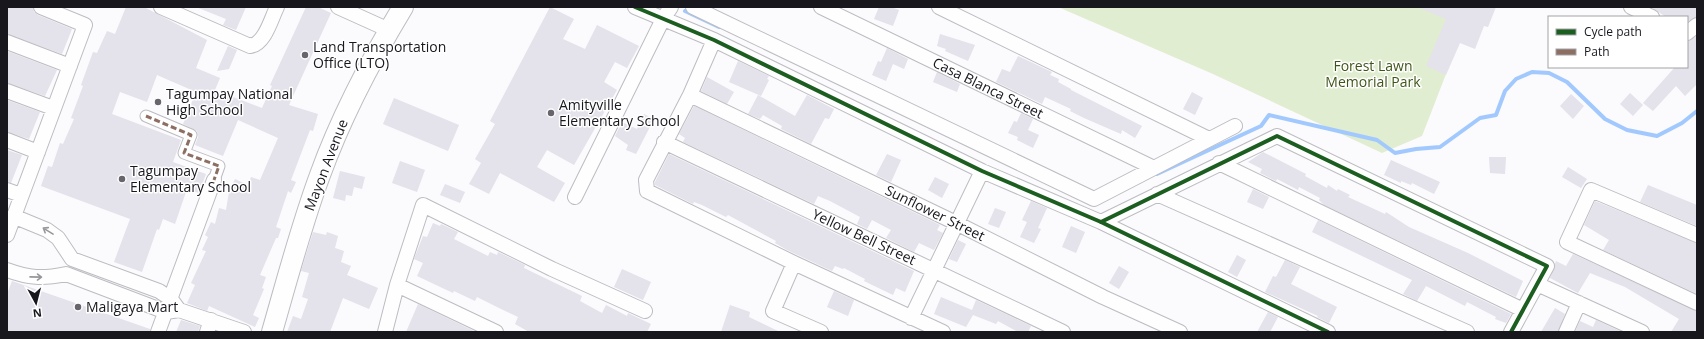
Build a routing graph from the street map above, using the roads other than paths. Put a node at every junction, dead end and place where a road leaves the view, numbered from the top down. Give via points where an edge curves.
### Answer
1 (41, 7) edge
2 (161, 7) edge
3 (276, 7) edge
4 (338, 7) edge
5 (403, 7) edge
6 (635, 7) edge
7 (671, 7) edge
8 (693, 7) edge
9 (821, 7) edge
10 (939, 7) edge
11 (1631, 7) edge
12 (1650, 16) edge
13 (663, 19) junction
14 (1697, 25) edge
15 (389, 30) junction
16 (1688, 32) edge
17 (714, 40) junction
18 (7, 42) edge
19 (70, 66) junction
20 (7, 91) edge
21 (690, 95) junction
22 (54, 108) junction
23 (146, 116) dead end
24 (1235, 126) dead end
25 (1209, 138) junction
26 (7, 140) edge
27 (664, 142) junction
28 (38, 152) junction
29 (1219, 164) junction
30 (1154, 168) junction
31 (982, 171) junction
32 (214, 180) joint
33 (7, 190) edge
34 (1157, 194) junction
35 (21, 195) junction
36 (575, 197) dead end
37 (13, 216) junction
38 (1101, 222) junction
39 (956, 223) junction
40 (7, 235) edge
41 (1697, 235) edge
42 (72, 259) junction
43 (794, 263) junction
44 (7, 270) edge
45 (934, 270) junction
46 (66, 274) junction
47 (1537, 284) junction
48 (396, 285) junction
49 (171, 298) junction
50 (1578, 303) junction
51 (1697, 303) edge
52 (1523, 310) junction
53 (172, 311) junction
54 (645, 311) dead end
55 (911, 318) junction
56 (209, 326) edge
57 (1301, 326) edge
58 (1620, 328) edge
59 (158, 332) edge
60 (244, 332) edge
61 (272, 332) edge
62 (385, 332) edge
63 (496, 332) edge
64 (821, 332) edge
65 (943, 332) edge
66 (1063, 332) edge
67 (1180, 332) edge
68 (1328, 332) edge
69 (1467, 332) edge
70 (1511, 332) edge
71 (1566, 332) edge
72 (1642, 332) edge

1 - 19 street via 85,24
2 - 3 street via 250,46 260,41
4 - 15 street
5 - 15 main road, Mayon Avenue
6 - 13 street
7 - 13 street
8 - 30 street via 1094,199
9 - 30 street, Casa Blanca Street
10 - 25 street
11 - 12 street
13 - 17 street
13 - 36 street
14 - 16 street
15 - 61 main road, Mayon Avenue via 340,126 320,175
17 - 21 street
17 - 31 street
18 - 19 street
19 - 22 street
20 - 22 street
21 - 27 street
21 - 39 street, Sunflower Street
22 - 28 street
23 - 32 street via 191,135 184,153 219,166
24 - 25 street
25 - 30 street
26 - 28 street
27 - 43 street via 646,180 647,191
27 - 45 street, Yellow Bell Street
28 - 35 street
29 - 34 street
29 - 47 street via 1277,136 1548,266
29 - 52 street
31 - 38 street
31 - 39 street
32 - 49 street
33 - 35 street
34 - 38 street
34 - 69 street
35 - 37 street
37 - 40 street
42 -> 37 street via 58,238 47,230
38 - 57 street
39 - 45 street
39 - 67 street, Sunflower Street via 1103,297
41 - 51 street via 1591,190 1567,242
42 - 46 street
42 - 49 street via 159,291
43 - 55 street
43 - 64 street via 773,311
44 -> 46 street via 32,278
45 - 55 street
45 - 66 street, Yellow Bell Street
46 - 53 street
47 - 50 street
47 - 52 street
48 - 54 street via 423,205 552,269
48 - 62 street
48 - 63 street
49 - 53 street
50 - 58 street
50 - 71 street
52 - 70 street
53 - 56 street
53 - 59 street
55 - 65 street
56 - 60 street
57 - 68 street
58 - 72 street

